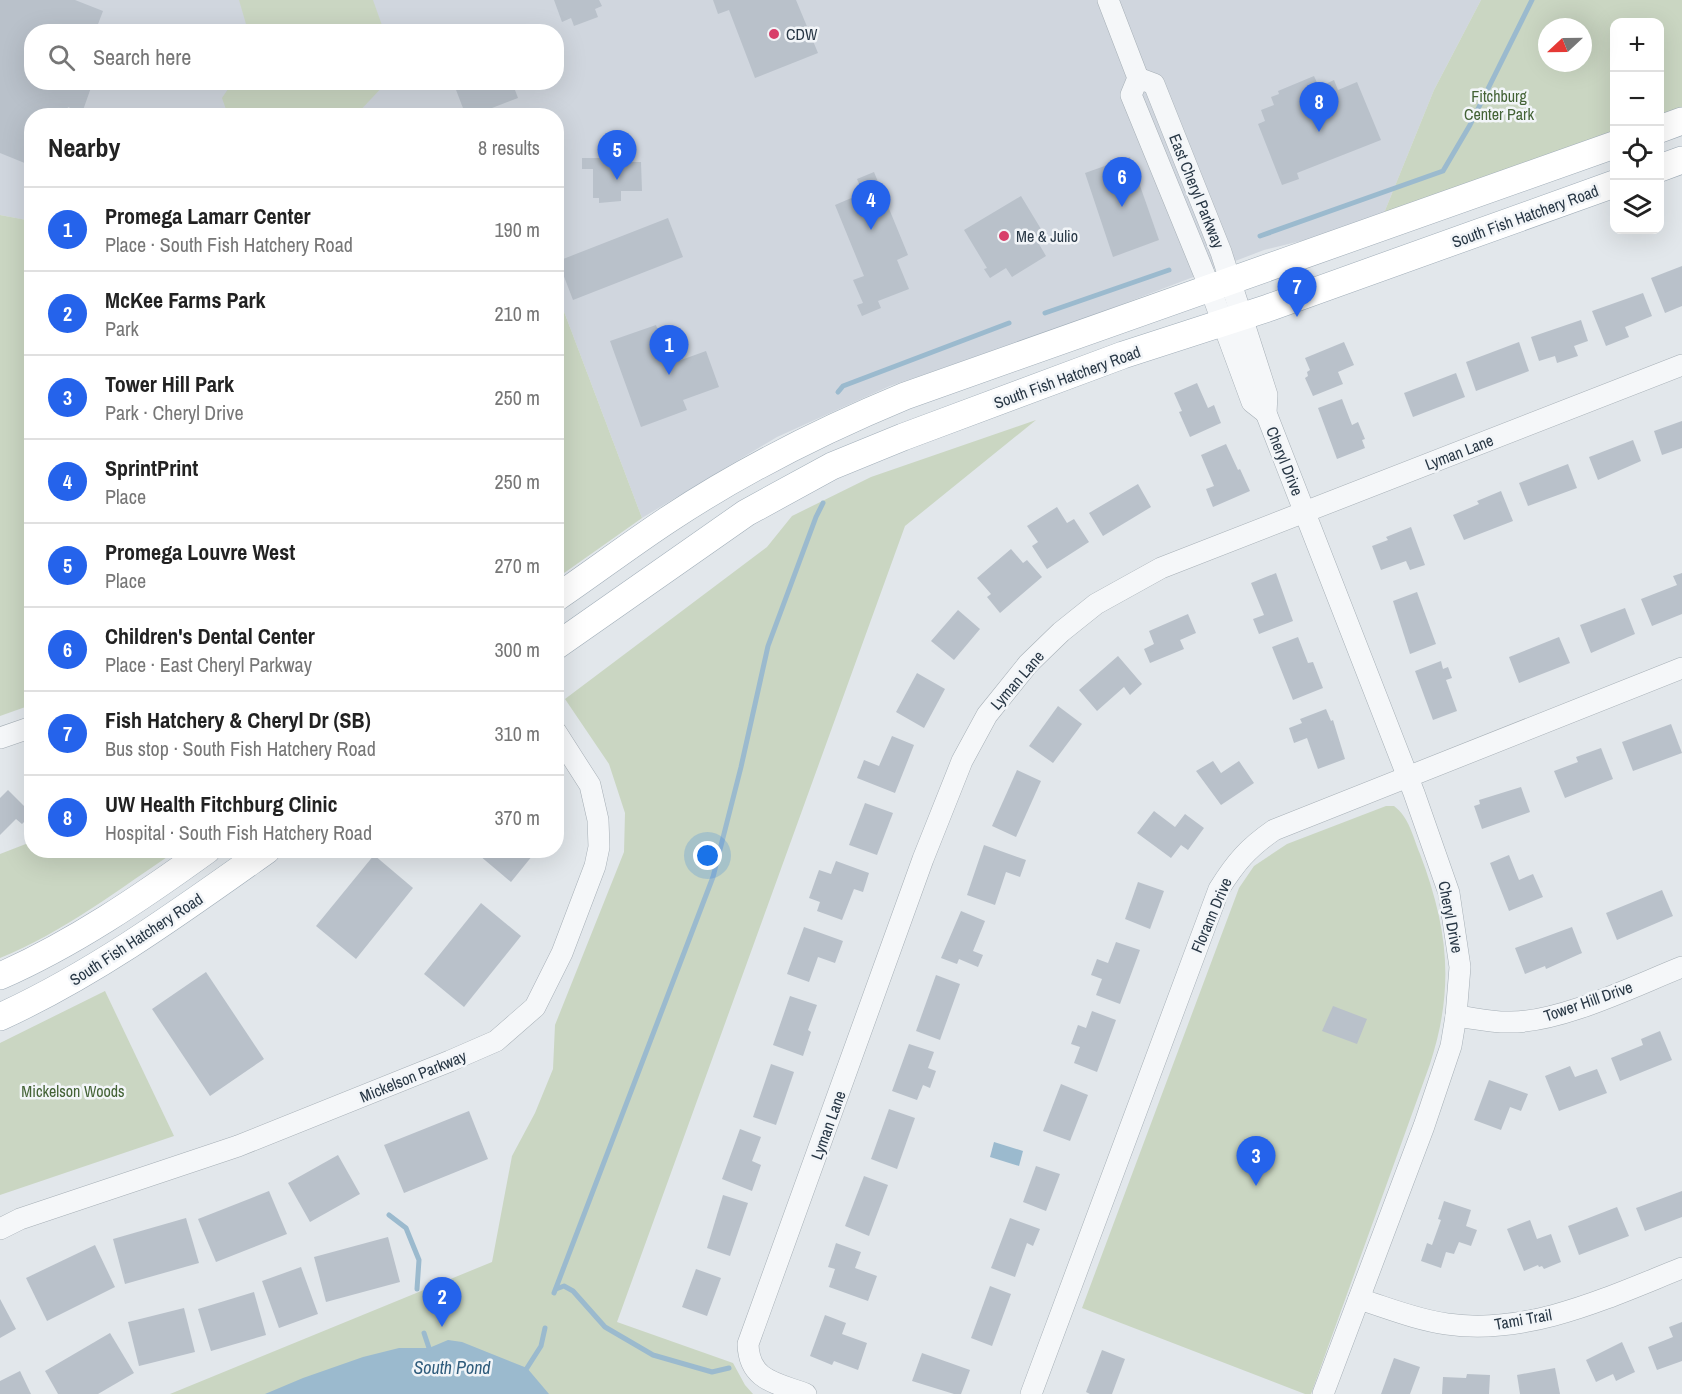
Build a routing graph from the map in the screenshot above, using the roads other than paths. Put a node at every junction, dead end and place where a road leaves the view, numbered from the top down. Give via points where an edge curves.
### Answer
1 (1108, 0) edge
2 (1682, 121) edge
3 (1664, 127) edge
4 (1610, 146) edge
5 (1682, 160) edge
6 (1664, 166) edge
7 (1610, 185) edge
8 (1220, 285) junction
9 (1232, 319) junction
10 (1682, 365) edge
11 (1304, 511) junction
12 (564, 592) edge
13 (564, 640) edge
14 (1682, 668) edge
15 (24, 730) edge
16 (0, 738) edge
17 (564, 744) edge
18 (1407, 776) junction
19 (195, 858) edge
20 (256, 858) edge
21 (1682, 967) edge
22 (0, 976) edge
23 (1456, 1016) junction
24 (0, 1017) edge
25 (0, 1229) edge
26 (1682, 1268) edge
27 (1359, 1299) junction
28 (806, 1394) edge
29 (1031, 1394) edge
30 (1323, 1394) edge

1 - 8 street, East Cheryl Parkway via 1137,78 1154,84 1221,252
2 - 3 main road
4 - 8 main road
5 - 6 main road
7 - 9 main road, South Fish Hatchery Road
8 - 9 street, East Cheryl Parkway
8 - 12 main road via 859,415 720,488
9 - 11 street, Cheryl Drive via 1252,402 1266,413
9 - 13 main road, South Fish Hatchery Road via 1123,355 832,466 746,513
10 - 11 street, Lyman Lane
11 - 18 street, Cheryl Drive
11 - 28 street, Lyman Lane via 1161,568 1096,604 1028,664 987,715 962,761 923,859 748,1344 753,1368 768,1379
14 - 18 street, Florann Drive
15 - 16 street
17 - 25 street, Mickelson Parkway via 590,785 599,848 562,952 535,1008 496,1041 450,1061 227,1150
18 - 23 street, Cheryl Drive via 1449,893 1460,967
18 - 29 street, Florann Drive via 1274,830 1251,846 1219,889
19 - 22 main road, South Fish Hatchery Road via 49,953
20 - 24 main road, South Fish Hatchery Road via 68,984
21 - 23 street, Tower Hill Drive via 1546,1018 1511,1022
23 - 27 street, Cheryl Drive via 1451,1046 1424,1126
26 - 27 street, Tami Trail via 1587,1305 1523,1322 1446,1324
27 - 30 street, Cheryl Drive

